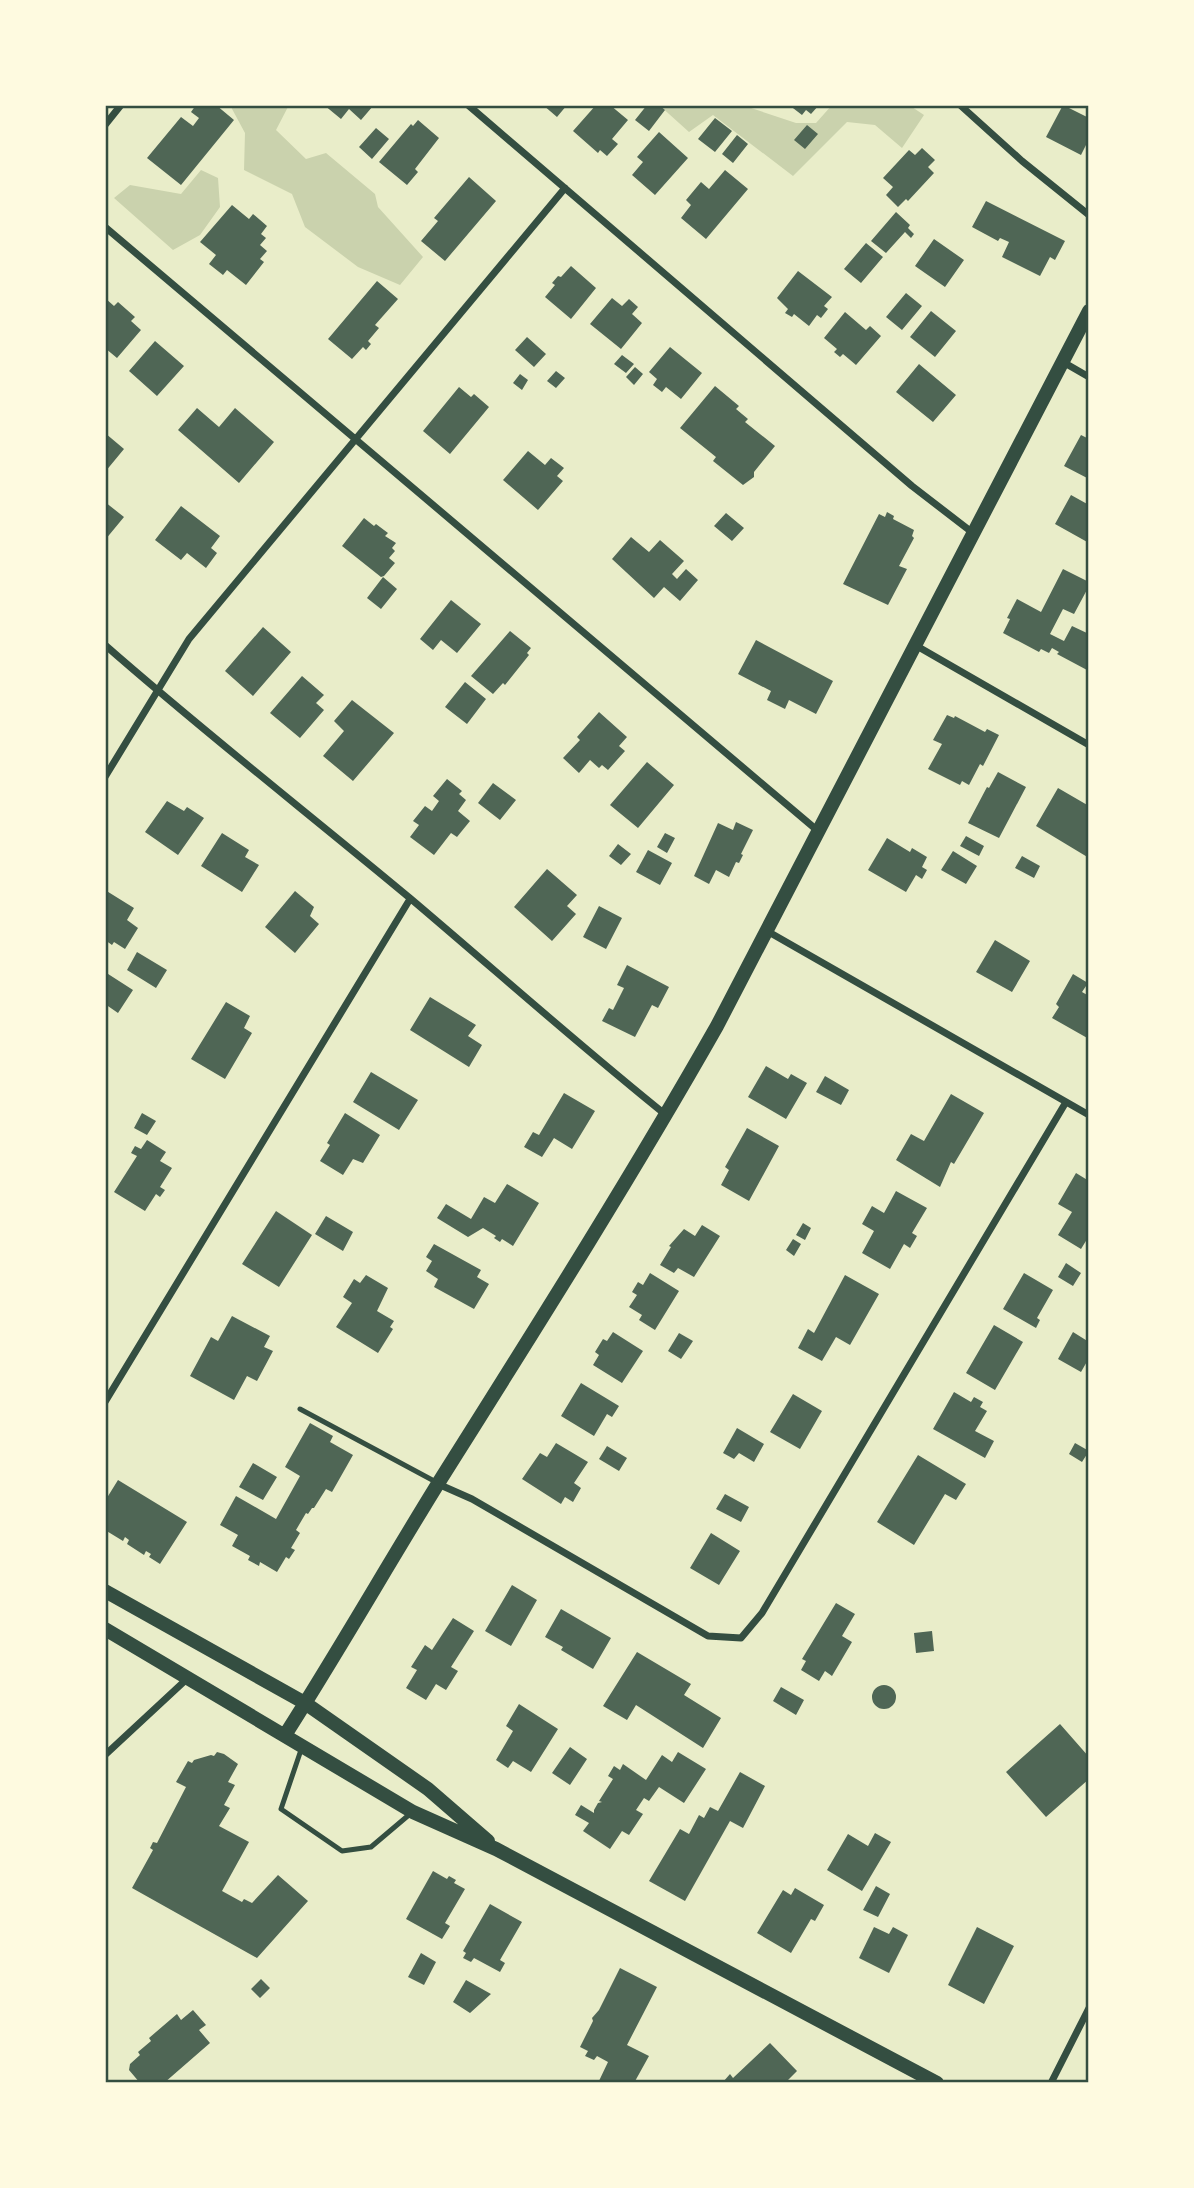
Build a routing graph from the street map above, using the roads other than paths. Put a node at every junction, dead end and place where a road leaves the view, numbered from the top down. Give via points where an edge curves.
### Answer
1 (121, 105) edge
2 (468, 105) edge
3 (960, 105) edge
4 (105, 125) edge
5 (565, 188) junction
6 (1089, 215) edge
7 (105, 227) edge
8 (1089, 312) edge
9 (1063, 362) junction
10 (1089, 377) edge
11 (356, 439) junction
12 (974, 534) junction
13 (105, 645) edge
14 (915, 645) junction
15 (156, 690) junction
16 (1089, 746) edge
17 (105, 777) edge
18 (818, 832) junction
19 (410, 899) junction
20 (767, 931) junction
21 (1066, 1101) junction
22 (667, 1115) junction
23 (1089, 1115) edge
24 (105, 1402) edge
25 (300, 1409) dead end
26 (438, 1483) junction
27 (105, 1591) edge
28 (105, 1629) edge
29 (189, 1677) junction
30 (305, 1703) junction
31 (285, 1735) junction
32 (303, 1746) junction
33 (105, 1755) edge
34 (413, 1812) junction
35 (496, 1849) junction
36 (1089, 2008) edge
37 (937, 2083) edge
38 (1051, 2083) edge

1 - 4 street
2 - 5 street
3 - 6 street
5 - 11 street
5 - 12 street
7 - 11 street
8 - 9 main road
9 - 10 street
9 - 12 main road
11 - 15 street via 189,639
11 - 18 street
12 - 14 main road
13 - 15 street
14 - 16 street
14 - 18 main road
15 - 17 street
15 - 19 street
18 - 20 main road
19 - 22 street
19 - 24 street
20 - 21 street
20 - 22 main road
21 - 23 street
21 - 26 street via 762,1613 741,1638 708,1636
22 - 26 main road
25 - 26 lane
26 - 30 main road
27 - 30 main road
28 - 29 main road
29 - 31 main road
29 - 33 street
30 - 31 main road
30 - 35 main road via 428,1789
31 - 32 main road
32 - 34 main road
32 - 34 lane via 281,1809 342,1852 371,1847
34 - 35 main road
35 - 37 main road
36 - 38 street

